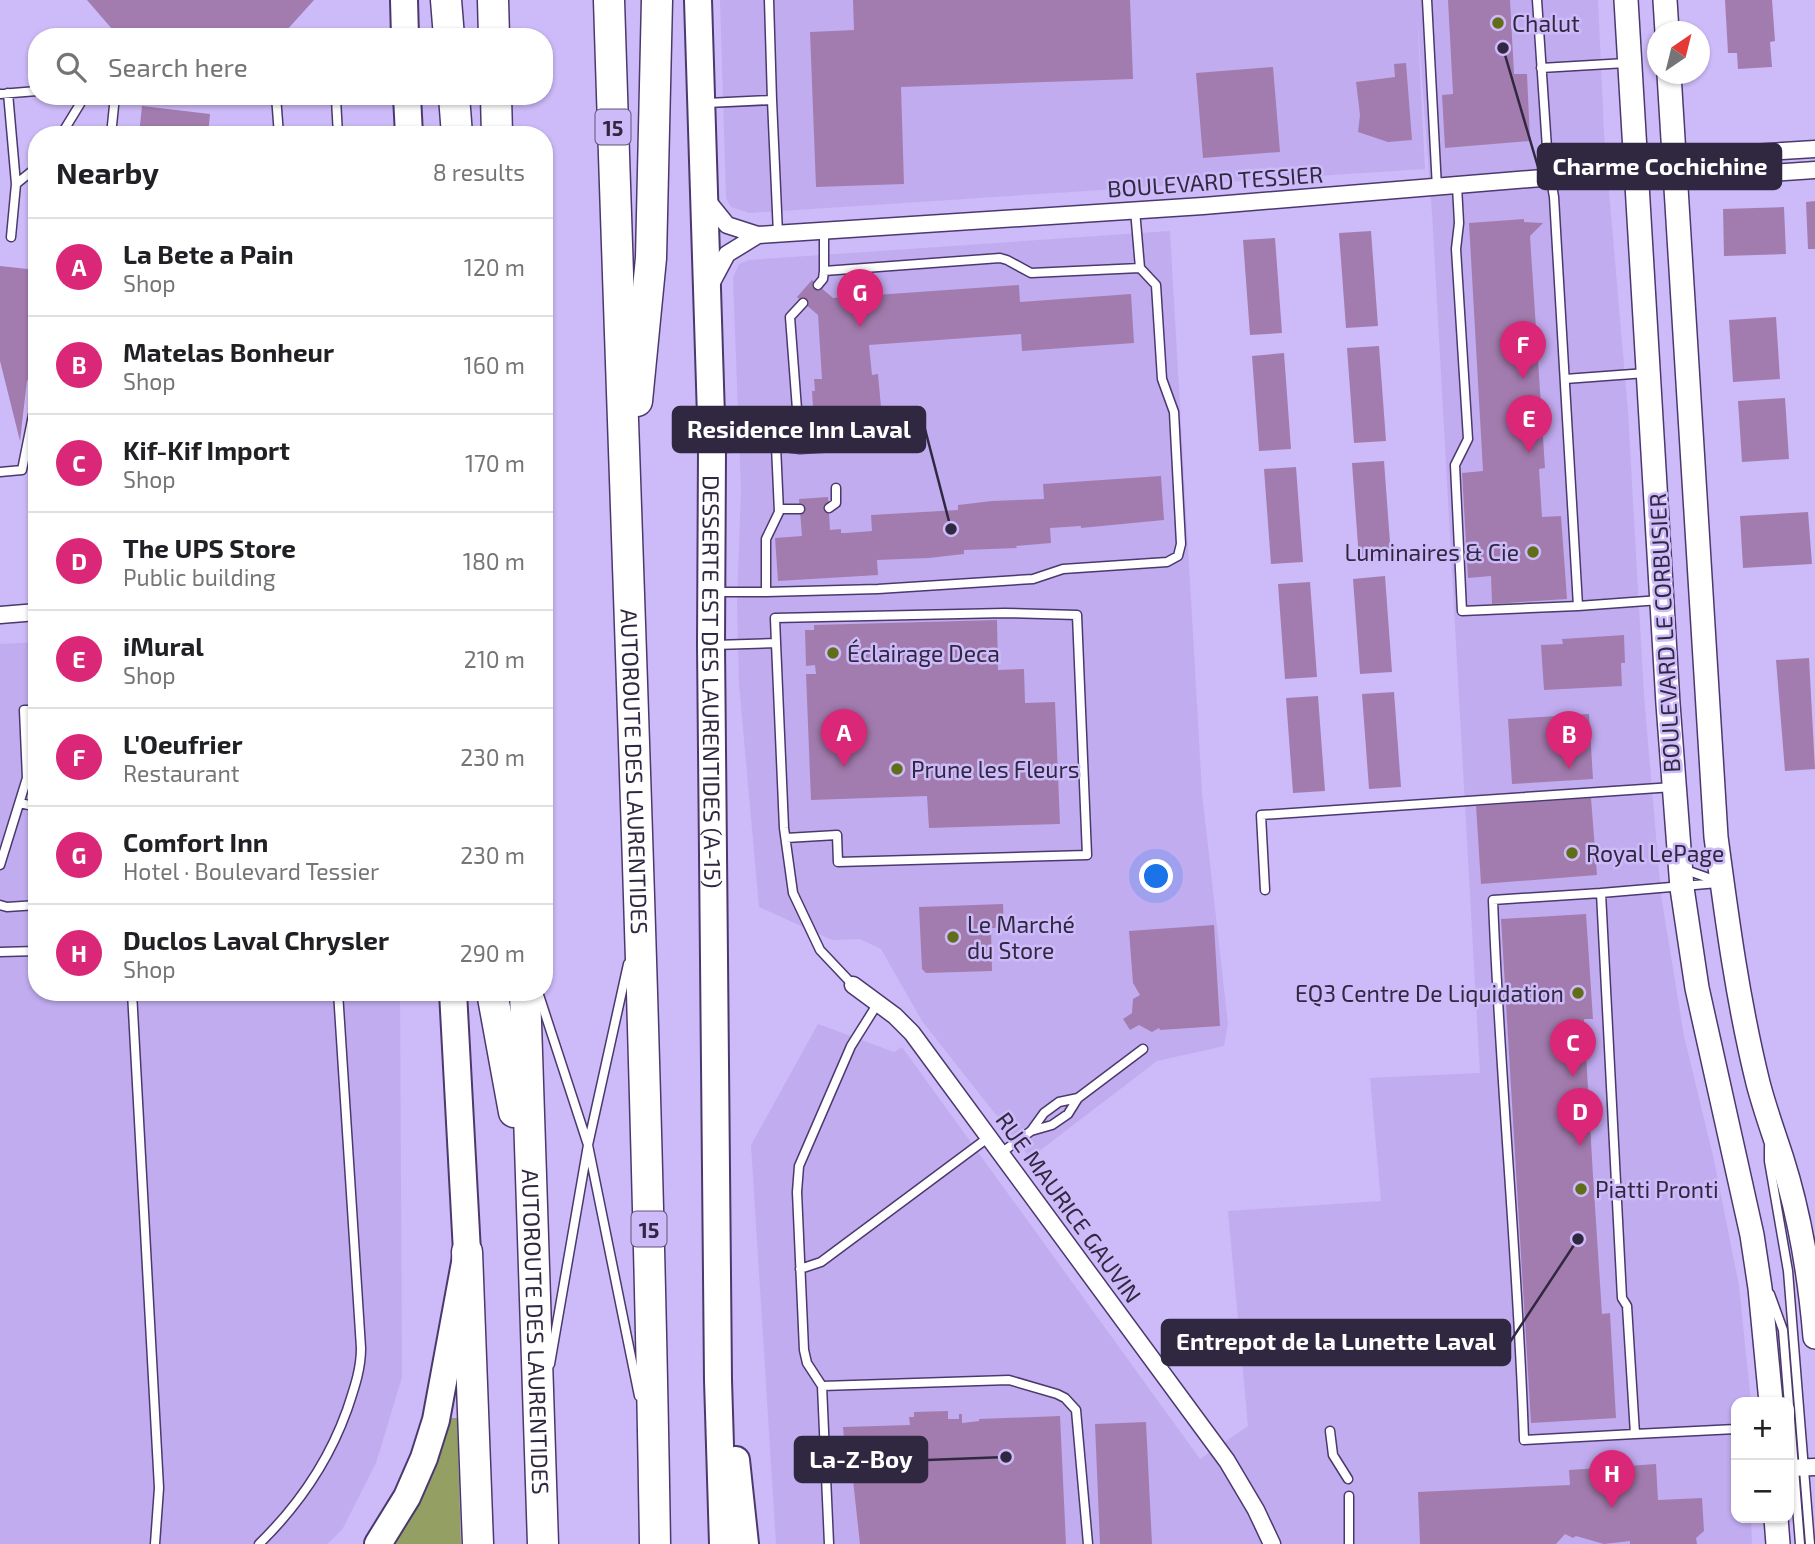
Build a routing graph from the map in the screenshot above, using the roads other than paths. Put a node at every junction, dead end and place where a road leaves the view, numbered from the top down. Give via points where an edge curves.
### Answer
1 (404, 0) edge
2 (446, 0) edge
3 (493, 0) edge
4 (609, 0) edge
5 (657, 0) edge
6 (698, 0) edge
7 (769, 0) edge
8 (1427, 0) edge
9 (1537, 0) edge
10 (1626, 0) edge
11 (1665, 0) edge
12 (1666, 21) edge
13 (405, 28) edge
14 (448, 28) edge
15 (494, 28) edge
16 (1629, 63) junction
17 (1542, 68) junction
18 (1671, 84) edge
19 (28, 93) edge
20 (4, 94) edge
21 (772, 100) junction
22 (701, 103) junction
23 (79, 105) edge
24 (114, 105) edge
25 (277, 105) edge
26 (336, 105) edge
27 (407, 105) edge
28 (455, 105) edge
29 (496, 105) edge
30 (67, 126) edge
31 (112, 126) edge
32 (278, 126) edge
33 (338, 126) edge
34 (409, 126) edge
35 (456, 126) edge
36 (497, 126) edge
37 (1815, 149) edge
38 (1675, 167) junction
39 (1635, 170) junction
40 (1815, 170) edge
41 (28, 174) edge
42 (1550, 178) junction
43 (16, 184) junction
44 (1457, 186) junction
45 (1437, 188) junction
46 (703, 195) junction
47 (1135, 210) junction
48 (824, 231) junction
49 (778, 234) junction
50 (758, 235) junction
51 (11, 237) dead end
52 (1140, 268) junction
53 (824, 271) junction
54 (818, 285) dead end
55 (706, 293) junction
56 (803, 303) dead end
57 (1648, 372) junction
58 (1565, 379) junction
59 (908, 417) dead end
60 (28, 438) edge
61 (776, 446) junction
62 (712, 449) junction
63 (800, 449) junction
64 (0, 472) edge
65 (836, 488) dead end
66 (626, 502) junction
67 (829, 508) dead end
68 (779, 509) junction
69 (800, 509) dead end
70 (713, 592) junction
71 (766, 592) junction
72 (1662, 600) junction
73 (1578, 606) junction
74 (28, 613) edge
75 (0, 615) edge
76 (776, 643) junction
77 (712, 645) junction
78 (28, 710) edge
79 (28, 771) edge
80 (28, 771) edge
81 (1673, 787) junction
82 (20, 803) junction
83 (28, 805) edge
84 (786, 838) junction
85 (4, 839) edge
86 (0, 866) edge
87 (1681, 878) junction
88 (1721, 882) junction
89 (1265, 890) dead end
90 (1601, 893) junction
91 (0, 905) edge
92 (28, 906) edge
93 (640, 914) junction
94 (28, 951) edge
95 (0, 952) edge
96 (853, 985) joint
97 (132, 1001) edge
98 (339, 1001) edge
99 (453, 1001) edge
100 (494, 1001) edge
101 (525, 1001) edge
102 (541, 1001) edge
103 (878, 1003) junction
104 (1143, 1049) dead end
105 (1078, 1098) junction
106 (1768, 1123) junction
107 (1031, 1131) junction
108 (989, 1137) junction
109 (588, 1145) junction
110 (1001, 1153) junction
111 (532, 1209) junction
112 (467, 1252) junction
113 (1756, 1259) junction
114 (800, 1269) junction
115 (718, 1280) junction
116 (1815, 1337) edge
117 (549, 1373) dead end
118 (547, 1386) dead end
119 (822, 1386) junction
120 (1770, 1397) edge
121 (640, 1401) dead end
122 (643, 1415) dead end
123 (540, 1426) junction
124 (1731, 1429) edge
125 (1330, 1431) dead end
126 (1634, 1434) junction
127 (1800, 1468) edge
128 (654, 1469) junction
129 (1348, 1479) dead end
130 (1349, 1496) dead end
131 (1776, 1523) edge
132 (155, 1544) edge
133 (259, 1544) edge
134 (378, 1544) edge
135 (478, 1544) edge
136 (543, 1544) edge
137 (655, 1544) edge
138 (723, 1544) edge
139 (745, 1544) edge
140 (829, 1544) edge
141 (1088, 1544) edge
142 (1272, 1544) edge
143 (1349, 1544) edge
144 (1778, 1544) edge
145 (1800, 1544) edge
146 (1810, 1544) edge

1 - 13 main road
2 - 14 highway
3 - 15 highway
4 - 66 highway, AUTOROUTE DES LAURENTIDES / 15
5 - 66 highway via 651,258
6 - 22 main road, DESSERTE EST DES LAURENTIDES (A-15)
7 - 21 lane
8 - 45 lane
9 - 17 lane
10 - 16 street, BOULEVARD LE CORBUSIER
11 - 12 street
16 - 17 lane
16 - 39 street, BOULEVARD LE CORBUSIER
17 - 42 lane
18 - 38 street, BOULEVARD LE CORBUSIER
19 - 20 lane
20 - 43 lane
21 - 22 lane
21 - 49 lane
22 - 46 main road, DESSERTE EST DES LAURENTIDES (A-15)
23 - 30 lane
24 - 31 lane
25 - 32 lane
26 - 33 lane
27 - 34 main road
28 - 35 highway
29 - 36 highway
37 - 38 street, BOULEVARD TESSIER via 1705,156
38 - 39 street, BOULEVARD TESSIER
38 - 40 street, BOULEVARD TESSIER via 1699,178
38 - 88 street, BOULEVARD LE CORBUSIER
39 - 42 street, BOULEVARD TESSIER
39 - 57 street, BOULEVARD LE CORBUSIER
41 - 43 lane
42 - 44 street, BOULEVARD TESSIER
42 - 58 lane
43 - 51 lane
44 - 45 street, BOULEVARD TESSIER
44 - 73 lane via 1455,249 1468,439 1455,465 1462,611
45 - 47 street, BOULEVARD TESSIER
46 - 50 street, BOULEVARD TESSIER via 727,225
46 - 55 main road, DESSERTE EST DES LAURENTIDES (A-15)
47 - 48 street, BOULEVARD TESSIER
47 - 52 lane
48 - 49 street, BOULEVARD TESSIER
48 - 53 lane
49 - 50 street, BOULEVARD TESSIER
50 - 55 street, BOULEVARD TESSIER via 727,254
52 - 53 lane via 1031,273 1000,258
52 - 71 lane via 1156,285 1162,379 1174,412 1181,544 1174,559 1063,569 1033,579
53 - 54 lane
55 - 62 main road, DESSERTE EST DES LAURENTIDES (A-15)
56 - 63 lane via 790,317
57 - 58 lane
57 - 72 street, BOULEVARD LE CORBUSIER
58 - 73 lane
59 - 63 lane via 885,437 866,445
60 - 64 lane via 22,470
61 - 62 lane
61 - 63 lane
61 - 68 lane
62 - 70 main road, DESSERTE EST DES LAURENTIDES (A-15)
65 - 67 lane via 836,503
66 - 93 highway, AUTOROUTE DES LAURENTIDES / 15
68 - 69 lane
68 - 71 lane via 766,539
70 - 71 lane
70 - 77 main road, DESSERTE EST DES LAURENTIDES (A-15)
72 - 73 lane
72 - 81 street, BOULEVARD LE CORBUSIER
74 - 75 street
76 - 77 lane
76 - 84 lane
76 - 84 lane via 775,618 1077,615 1087,855 838,862 837,835
77 - 115 main road, DESSERTE EST DES LAURENTIDES (A-15)
78 - 79 lane via 24,710
80 - 82 lane
81 - 87 street, BOULEVARD LE CORBUSIER
81 - 89 lane via 1261,815
82 - 83 lane
82 - 85 lane
84 - 96 lane via 793,893 820,950
85 - 86 lane
87 - 88 lane
87 - 88 lane
87 - 90 lane
87 - 113 street, BOULEVARD LE CORBUSIER via 1699,1000
88 - 106 street, BOULEVARD LE CORBUSIER via 1738,993
90 - 126 lane via 1616,1204 1622,1298 1628,1306
90 - 126 lane via 1493,900 1501,1078 1524,1440
91 - 92 lane
93 - 109 lane
93 - 128 highway, AUTOROUTE DES LAURENTIDES / 15
94 - 95 lane
96 - 103 street, RUE MAURICE GAUVIN
97 - 132 lane via 159,1489
98 - 133 lane via 359,1370 328,1457 295,1506
99 - 112 main road
100 - 111 highway
101 - 111 highway, AUTOROUTE DES LAURENTIDES
102 - 109 lane
103 - 108 street, RUE MAURICE GAUVIN via 912,1033
103 - 114 lane via 851,1046 799,1166
104 - 105 lane
105 - 107 lane via 1064,1117
105 - 107 lane via 1059,1102
106 - 116 street, BOULEVARD LE CORBUSIER via 1798,1222
106 - 127 lane, BOULEVARD LE CORBUSIER via 1769,1161 1788,1271
107 - 110 lane
108 - 110 street, RUE MAURICE GAUVIN
108 - 114 lane via 821,1262
109 - 117 lane
109 - 121 lane
110 - 142 street, RUE MAURICE GAUVIN via 1220,1451
111 - 123 highway, AUTOROUTE DES LAURENTIDES
112 - 134 main road via 436,1420 407,1497
112 - 135 highway
113 - 120 street, BOULEVARD LE CORBUSIER
113 - 127 lane, BOULEVARD LE CORBUSIER via 1783,1329
114 - 119 lane via 806,1357
115 - 138 main road
115 - 139 main road
118 - 123 lane
119 - 140 lane
119 - 141 lane via 1009,1380 1065,1398 1078,1417
122 - 128 lane
123 - 136 highway, AUTOROUTE DES LAURENTIDES
124 - 126 lane
125 - 129 lane via 1333,1455
127 - 145 lane, BOULEVARD LE CORBUSIER
127 - 146 lane, BOULEVARD LE CORBUSIER
128 - 137 highway, AUTOROUTE DES LAURENTIDES / 15
130 - 143 lane
131 - 144 street

